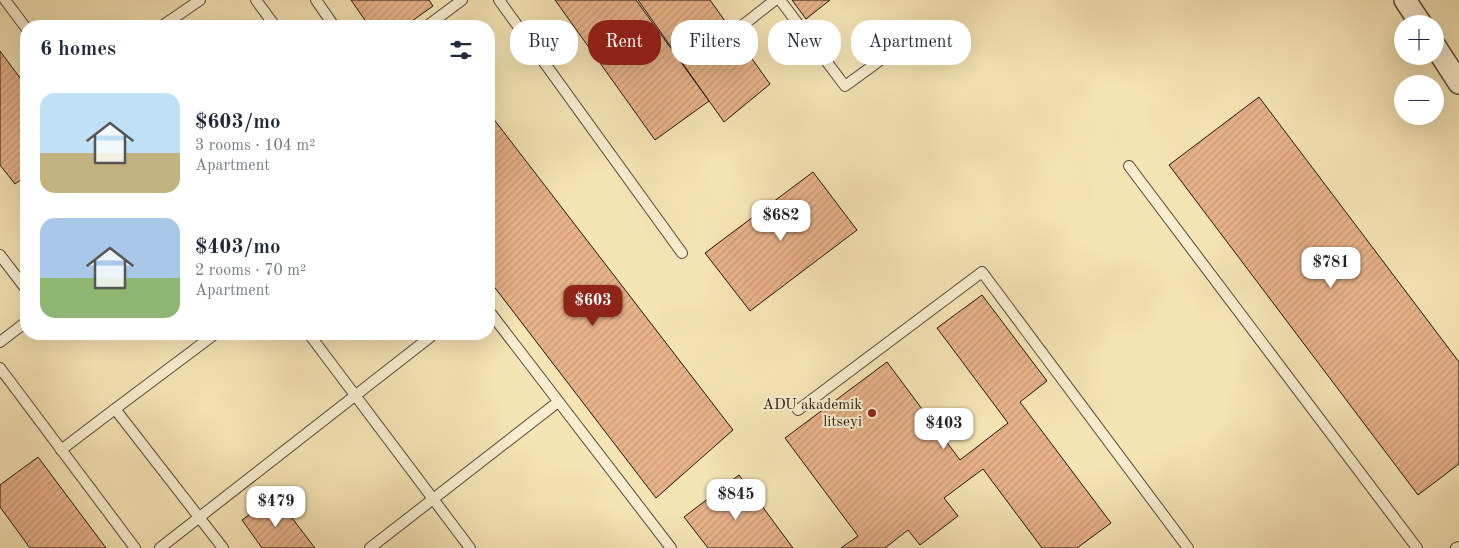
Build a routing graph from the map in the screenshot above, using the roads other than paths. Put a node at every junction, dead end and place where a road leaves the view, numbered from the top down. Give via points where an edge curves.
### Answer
1 (5, 0) edge
2 (200, 0) edge
3 (256, 0) edge
4 (316, 0) edge
5 (461, 0) edge
6 (499, 0) edge
7 (775, 0) edge
8 (780, 0) edge
9 (1405, 0) edge
10 (1415, 15) edge
11 (20, 20) edge
12 (171, 20) edge
13 (270, 20) edge
14 (330, 20) edge
15 (435, 20) edge
16 (749, 20) edge
17 (1444, 60) edge
18 (874, 65) edge
19 (1459, 83) edge
20 (1129, 166) dead end
21 (682, 253) dead end
22 (0, 255) edge
23 (20, 281) edge
24 (495, 319) edge
25 (20, 327) edge
26 (207, 340) edge
27 (314, 340) edge
28 (426, 340) edge
29 (0, 342) edge
30 (0, 368) edge
31 (355, 395) junction
32 (558, 402) junction
33 (115, 409) junction
34 (798, 410) dead end
35 (61, 450) junction
36 (434, 499) junction
37 (200, 518) junction
38 (135, 548) edge
39 (160, 548) edge
40 (223, 548) edge
41 (370, 548) edge
42 (470, 548) edge
43 (671, 548) edge
44 (1188, 548) edge
45 (1417, 548) edge

1 - 11 lane
2 - 12 lane
3 - 13 lane
4 - 14 lane
5 - 15 lane
6 - 21 lane
7 - 16 lane
8 - 18 lane via 845,86
9 - 10 street
17 - 19 street
20 - 45 lane
22 - 23 lane
24 - 32 lane
25 - 29 lane
26 - 33 lane
27 - 31 lane
28 - 31 lane
30 - 35 lane
31 - 36 lane
31 - 37 lane
32 - 36 lane
32 - 43 lane
33 - 35 lane
33 - 37 lane
34 - 44 lane via 982,272
35 - 38 lane
36 - 41 lane
36 - 42 lane
37 - 39 lane
37 - 40 lane

